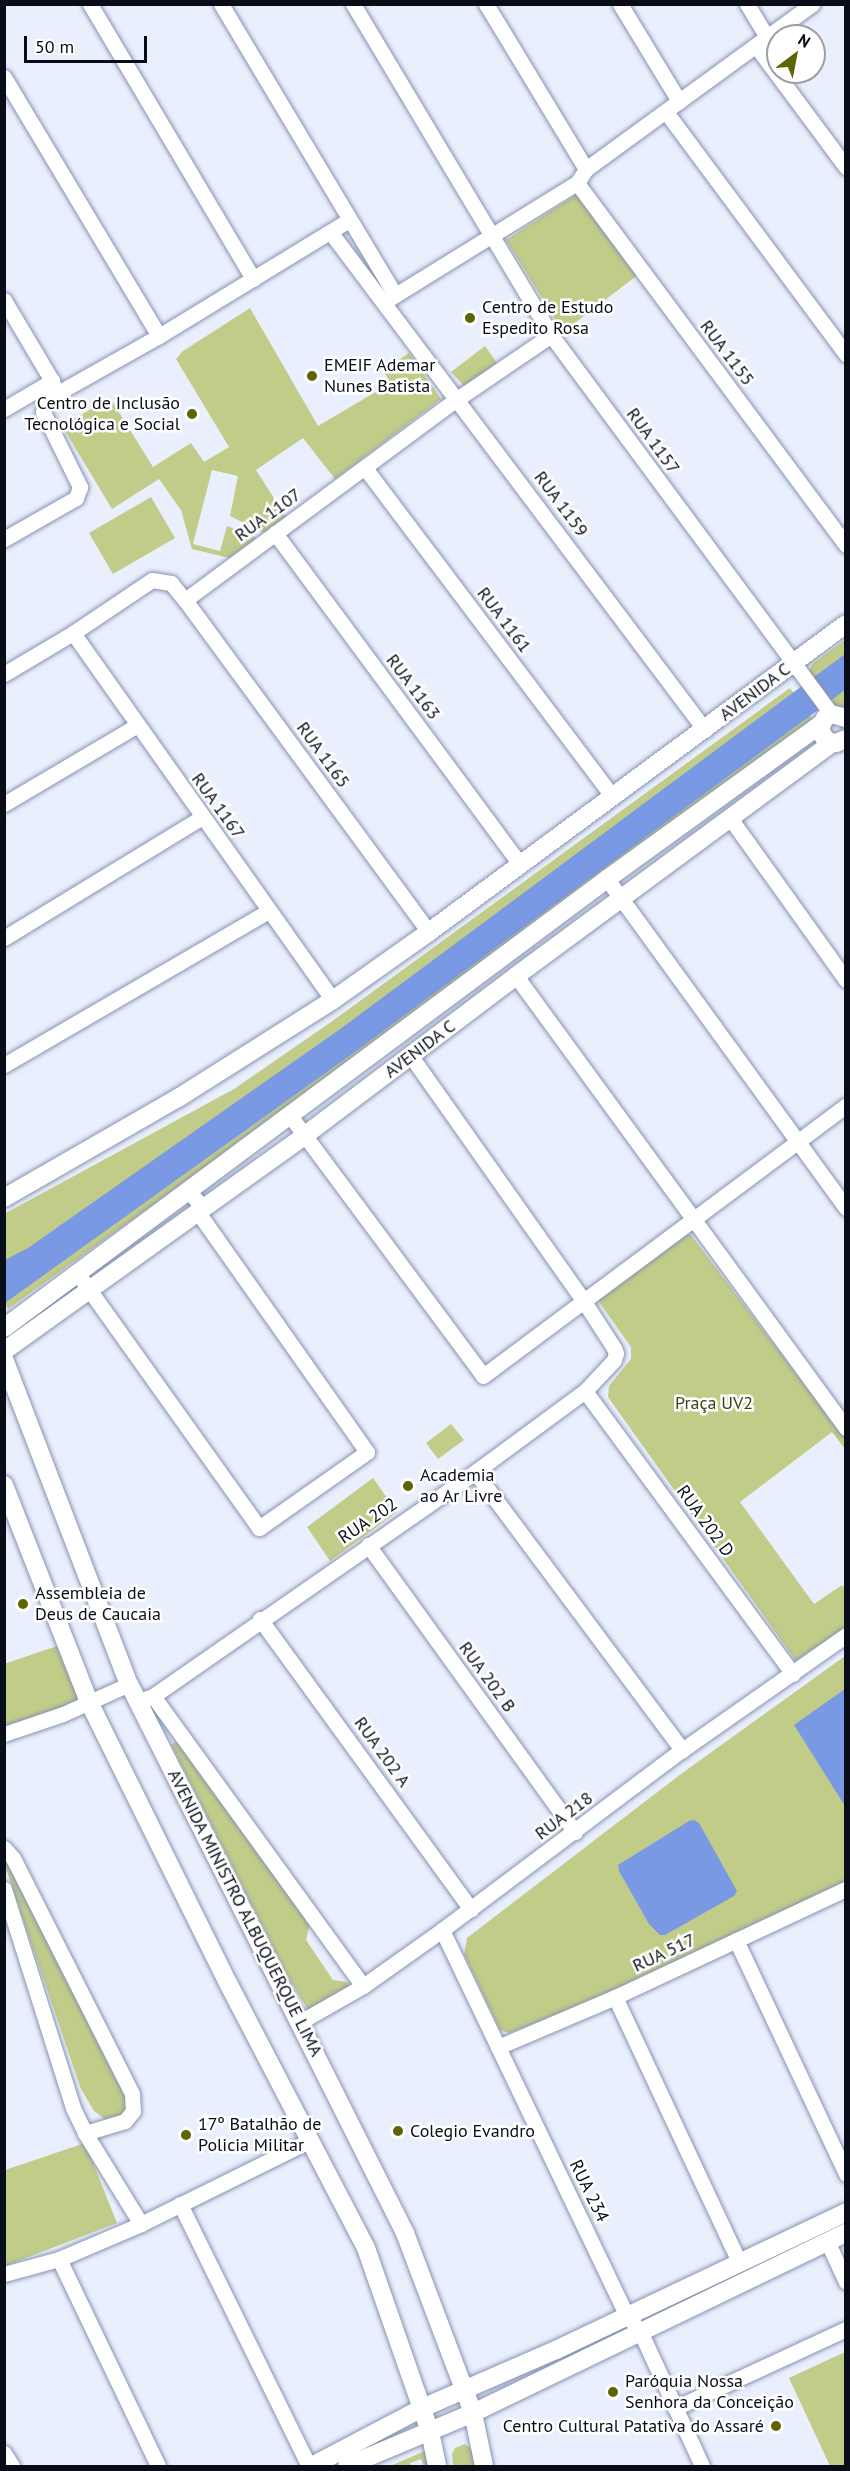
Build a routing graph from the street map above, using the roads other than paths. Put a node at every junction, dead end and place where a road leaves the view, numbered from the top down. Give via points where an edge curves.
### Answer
1 (90, 4) edge
2 (221, 4) edge
3 (353, 4) edge
4 (486, 4) edge
5 (620, 4) edge
6 (747, 4) edge
7 (812, 4) edge
8 (761, 42) junction
9 (4, 77) edge
10 (679, 101) junction
11 (666, 112) junction
12 (846, 166) edge
13 (586, 169) junction
14 (577, 183) junction
15 (349, 220) junction
16 (331, 233) junction
17 (490, 235) junction
18 (253, 279) junction
19 (389, 298) junction
20 (4, 300) edge
21 (551, 335) junction
22 (159, 336) junction
23 (846, 354) edge
24 (54, 387) junction
25 (458, 399) junction
26 (4, 409) edge
27 (365, 468) junction
28 (275, 533) junction
29 (4, 539) edge
30 (846, 545) edge
31 (186, 600) junction
32 (846, 624) edge
33 (72, 633) junction
34 (797, 670) junction
35 (4, 674) edge
36 (834, 714) edge
37 (136, 726) junction
38 (705, 730) junction
39 (840, 745) edge
40 (612, 796) junction
41 (4, 804) edge
42 (202, 816) junction
43 (730, 818) junction
44 (520, 864) junction
45 (607, 879) junction
46 (622, 898) junction
47 (269, 911) junction
48 (429, 932) junction
49 (4, 938) edge
50 (516, 976) junction
51 (846, 980) edge
52 (333, 1000) junction
53 (410, 1056) junction
54 (4, 1065) edge
55 (846, 1105) edge
56 (291, 1117) junction
57 (304, 1136) junction
58 (795, 1140) junction
59 (189, 1192) junction
60 (4, 1198) edge
61 (843, 1199) edge
62 (197, 1211) junction
63 (695, 1219) junction
64 (78, 1274) junction
65 (89, 1289) junction
66 (583, 1300) junction
67 (4, 1328) edge
68 (4, 1351) edge
69 (4, 1359) edge
70 (585, 1391) junction
71 (846, 1428) edge
72 (475, 1472) junction
73 (4, 1485) edge
74 (368, 1545) junction
75 (260, 1619) junction
76 (846, 1635) edge
77 (793, 1674) junction
78 (129, 1684) junction
79 (145, 1698) junction
80 (89, 1702) junction
81 (4, 1734) edge
82 (682, 1750) junction
83 (575, 1832) junction
84 (4, 1848) edge
85 (4, 1889) edge
86 (846, 1889) edge
87 (471, 1908) junction
88 (442, 1930) junction
89 (736, 1940) junction
90 (363, 1986) junction
91 (615, 1997) junction
92 (300, 2022) junction
93 (498, 2047) junction
94 (85, 2133) junction
95 (309, 2141) junction
96 (846, 2174) edge
97 (180, 2204) junction
98 (846, 2212) edge
99 (141, 2224) junction
100 (846, 2233) edge
101 (827, 2241) junction
102 (795, 2247) junction
103 (59, 2259) junction
104 (739, 2262) junction
105 (4, 2274) edge
106 (846, 2282) edge
107 (626, 2314) junction
108 (846, 2329) edge
109 (640, 2331) junction
110 (556, 2350) junction
111 (565, 2368) junction
112 (463, 2391) junction
113 (675, 2408) junction
114 (420, 2409) junction
115 (473, 2413) junction
116 (430, 2432) junction
117 (4, 2453) edge
118 (12, 2466) edge
119 (158, 2466) edge
120 (311, 2466) edge
121 (351, 2466) edge
122 (436, 2466) edge
123 (484, 2466) edge
124 (702, 2466) edge

1 - 18 street
2 - 15 street
3 - 17 street, RUA 1157
4 - 13 street
5 - 10 street
6 - 8 street
7 - 8 street
8 - 10 street
8 - 12 street
9 - 22 street
10 - 11 street
11 - 13 street
11 - 23 street
13 - 14 street
14 - 17 street
14 - 30 street, RUA 1155
15 - 16 street
15 - 19 street
16 - 18 street
16 - 19 street, RUA 1159
17 - 19 street
17 - 21 street, RUA 1157
18 - 22 street
19 - 25 street, RUA 1159
20 - 24 street
21 - 25 street, RUA 1107
21 - 34 street, RUA 1157
22 - 24 street
24 - 26 street
24 - 29 street via 43,412 80,492
25 - 27 street, RUA 1107
25 - 38 street, RUA 1159
27 - 28 street, RUA 1107
27 - 40 street, RUA 1161
28 - 31 street, RUA 1107
28 - 44 street, RUA 1163
31 - 33 street via 171,583 152,580
31 - 48 street, RUA 1165
32 - 34 street, AVENIDA C
33 - 35 street
33 - 37 street, RUA 1167
34 - 36 street, RUA 1157
34 - 38 street, AVENIDA C
36 - 39 street via 823,736
36 - 45 street, AVENIDA C
37 - 41 street
37 - 42 street, RUA 1167
38 - 40 street, AVENIDA C
39 - 43 street, AVENIDA C
40 - 44 street, AVENIDA C
42 - 47 street, RUA 1167
42 - 49 street
43 - 46 street, AVENIDA C
43 - 51 street
44 - 48 street, AVENIDA C
45 - 46 street
45 - 56 street, AVENIDA C
46 - 50 street, AVENIDA C
46 - 58 street
47 - 52 street, RUA 1167
47 - 54 street
48 - 52 street, AVENIDA C
50 - 53 street, AVENIDA C
50 - 63 street
52 - 60 street, AVENIDA C via 178,1098
53 - 57 street, AVENIDA C
53 - 66 street
55 - 58 street
56 - 57 street
56 - 59 street, AVENIDA C
57 - 62 street, AVENIDA C
57 - 66 street via 483,1376
58 - 61 street
58 - 63 street
59 - 62 street via 200,1203
59 - 64 street, AVENIDA C
62 - 65 street, AVENIDA C
62 - 65 street via 367,1452 259,1528
63 - 66 street
63 - 71 street
64 - 65 street
64 - 67 street, AVENIDA C
65 - 68 street, AVENIDA C
66 - 70 street, RUA 202 via 616,1353
69 - 78 street, AVENIDA MINISTRO ALBUQUERQUE LIMA
70 - 72 street, RUA 202
70 - 77 street, RUA 202 D
72 - 74 street, RUA 202
72 - 82 street
73 - 80 street
74 - 75 street, RUA 202
74 - 83 street, RUA 202 B
75 - 79 street, RUA 202
75 - 87 street, RUA 202 A
76 - 77 street, RUA 218
77 - 82 street, RUA 218
78 - 79 street, AVENIDA MINISTRO ALBUQUERQUE LIMA
78 - 80 street
79 - 90 street
79 - 92 street, AVENIDA MINISTRO ALBUQUERQUE LIMA
80 - 81 street
80 - 95 street
82 - 83 street, RUA 218
83 - 87 street, RUA 218
84 - 94 street via 13,1858 132,2094 133,2111 126,2121
85 - 94 street via 73,2108
86 - 89 street, RUA 517
87 - 88 street, RUA 218
88 - 90 street, RUA 218
88 - 93 street, RUA 234
89 - 91 street, RUA 517
89 - 96 street
90 - 92 street, RUA 218
91 - 93 street, RUA 517
91 - 104 street
92 - 112 street, AVENIDA MINISTRO ALBUQUERQUE LIMA via 405,2233
93 - 107 street, RUA 234
94 - 99 street
95 - 97 street
95 - 114 street via 366,2248
97 - 99 street
97 - 120 street
98 - 102 street
99 - 103 street
100 - 101 street
101 - 102 street
101 - 106 street
102 - 104 street
102 - 109 street
103 - 105 street
103 - 119 street
104 - 107 street
107 - 109 street, RUA 234
107 - 110 street
108 - 113 street
109 - 111 street
109 - 113 street, RUA 234
110 - 111 street
110 - 112 street
111 - 115 street
112 - 114 street
112 - 115 street, AVENIDA MINISTRO ALBUQUERQUE LIMA
113 - 124 street, RUA 234
114 - 116 street
114 - 120 street
115 - 116 street
115 - 123 street, AVENIDA MINISTRO ALBUQUERQUE LIMA
116 - 121 street
116 - 122 street
117 - 118 street

